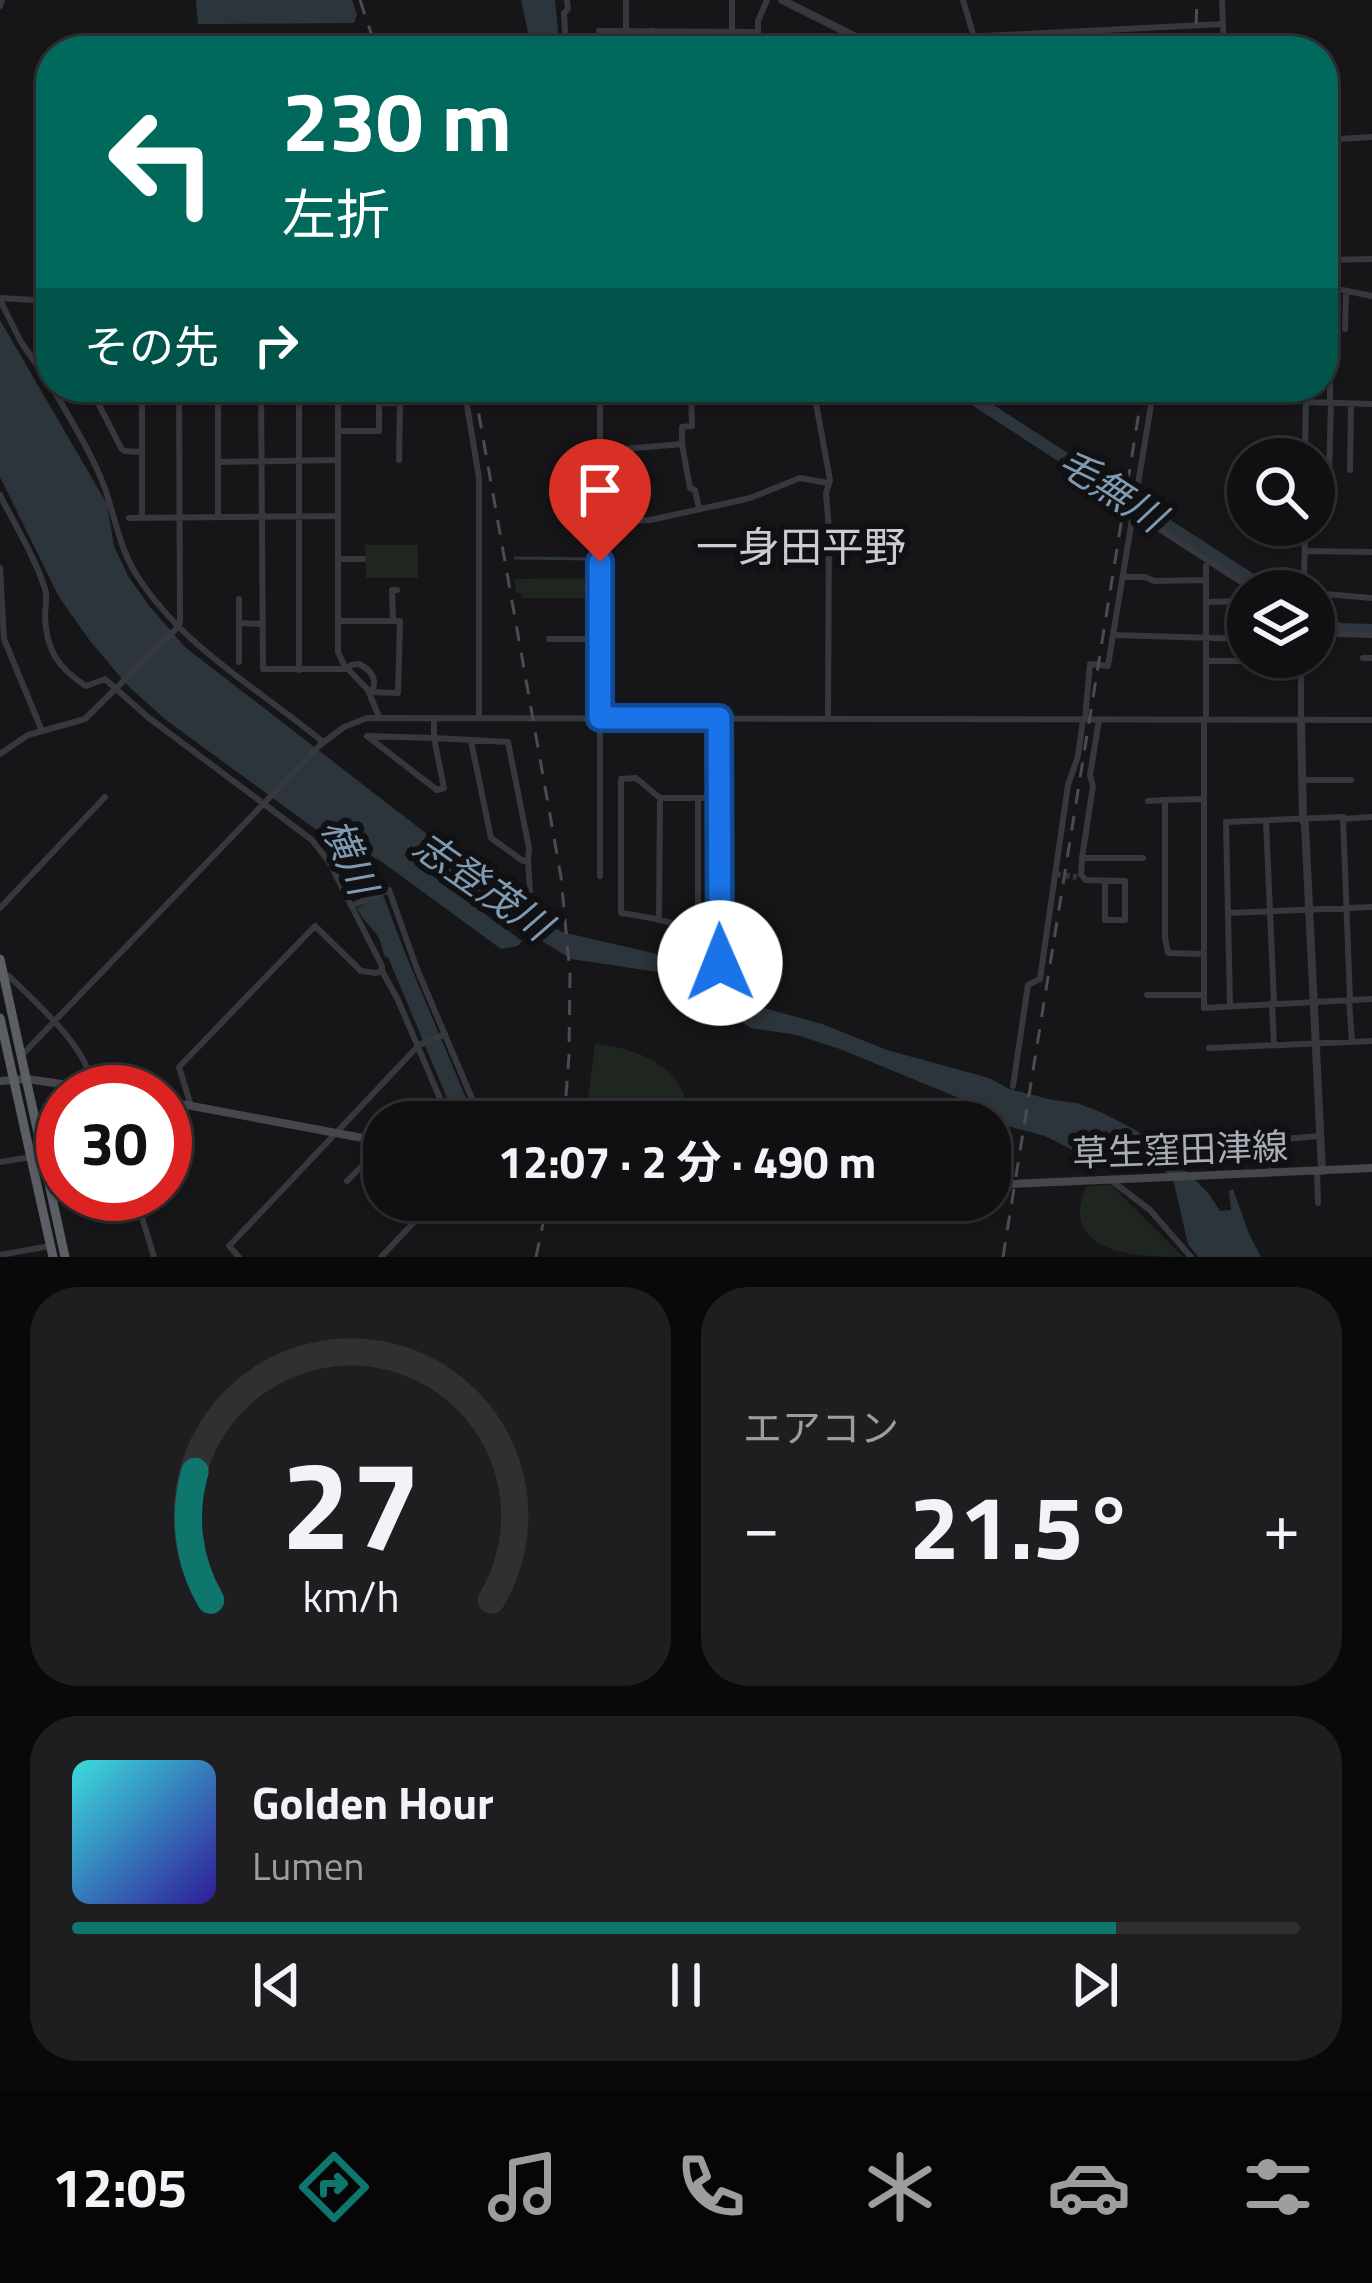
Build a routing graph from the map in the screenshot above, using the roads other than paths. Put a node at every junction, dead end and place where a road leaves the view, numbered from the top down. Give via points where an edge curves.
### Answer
1 (567, 0) edge
2 (626, 0) edge
3 (732, 0) edge
4 (767, 0) edge
5 (782, 0) edge
6 (963, 0) edge
7 (1222, 0) edge
8 (1223, 24) junction
9 (599, 31) dead end
10 (626, 31) junction
11 (652, 31) junction
12 (732, 32) junction
13 (758, 32) junction
14 (565, 36) edge
15 (652, 36) edge
16 (758, 36) edge
17 (855, 36) edge
18 (974, 36) edge
19 (993, 36) edge
20 (1223, 36) edge
21 (1372, 137) edge
22 (1338, 139) edge
23 (1372, 259) edge
24 (1338, 260) edge
25 (1338, 290) edge
26 (1346, 292) junction
27 (1372, 296) edge
28 (0, 299) edge
29 (36, 300) edge
30 (1345, 329) dead end
31 (36, 363) edge
32 (60, 402) edge
33 (98, 402) edge
34 (142, 402) edge
35 (179, 402) edge
36 (218, 402) edge
37 (261, 402) edge
38 (299, 402) edge
39 (338, 402) edge
40 (466, 402) edge
41 (600, 402) edge
42 (691, 402) edge
43 (815, 402) edge
44 (1151, 402) edge
45 (1306, 403) joint
46 (1330, 404) junction
47 (1351, 404) junction
48 (1372, 404) edge
49 (338, 431) junction
50 (1305, 438) edge
51 (1330, 438) edge
52 (682, 444) junction
53 (600, 451) junction
54 (142, 452) junction
55 (338, 460) junction
56 (399, 460) dead end
57 (260, 461) junction
58 (299, 461) junction
59 (218, 462) junction
60 (1351, 470) dead end
61 (828, 483) junction
62 (0, 495) edge
63 (699, 508) junction
64 (1133, 512) junction
65 (179, 516) junction
66 (262, 516) junction
67 (338, 516) junction
68 (142, 517) junction
69 (218, 517) junction
70 (299, 517) junction
71 (129, 518) dead end
72 (600, 524) junction
73 (1305, 546) edge
74 (1305, 551) junction
75 (1372, 552) edge
76 (363, 559) dead end
77 (338, 560) junction
78 (1206, 566) dead end
79 (0, 568) edge
80 (1305, 570) edge
81 (1227, 573) edge
82 (1123, 577) junction
83 (1206, 580) junction
84 (391, 594) dead end
85 (1335, 595) edge
86 (1372, 598) edge
87 (239, 599) dead end
88 (1206, 602) junction
89 (1227, 602) edge
90 (338, 621) junction
91 (393, 621) junction
92 (239, 623) junction
93 (262, 624) junction
94 (177, 628) junction
95 (1335, 633) edge
96 (1113, 635) junction
97 (1372, 635) edge
98 (1206, 638) junction
99 (1227, 638) edge
100 (549, 639) dead end
101 (600, 639) junction
102 (1206, 661) junction
103 (1227, 661) edge
104 (239, 662) dead end
105 (348, 669) junction
106 (299, 670) junction
107 (1300, 678) edge
108 (116, 688) junction
109 (369, 692) junction
110 (379, 717) junction
111 (434, 718) junction
112 (479, 718) junction
113 (600, 718) junction
114 (719, 718) junction
115 (828, 719) junction
116 (1084, 719) junction
117 (1099, 720) junction
118 (1205, 720) junction
119 (1301, 720) junction
120 (1372, 720) edge
121 (352, 723) junction
122 (42, 731) junction
123 (367, 736) junction
124 (434, 738) junction
125 (471, 741) junction
126 (322, 744) junction
127 (1, 752) edge
128 (1073, 772) junction
129 (1090, 775) junction
130 (1302, 780) junction
131 (1351, 781) dead end
132 (105, 796) dead end
133 (660, 798) junction
134 (698, 798) junction
135 (718, 798) junction
136 (1203, 799) junction
137 (1165, 800) junction
138 (1148, 801) dead end
139 (264, 802) junction
140 (1372, 817) edge
141 (1303, 819) junction
142 (1343, 819) junction
143 (1266, 821) junction
144 (1082, 858) junction
145 (1143, 858) dead end
146 (528, 860) junction
147 (599, 877) dead end
148 (1105, 880) junction
149 (530, 891) dead end
150 (351, 907) junction
151 (1372, 907) edge
152 (0, 908) edge
153 (1346, 908) junction
154 (1310, 910) junction
155 (1270, 911) junction
156 (1228, 913) junction
157 (659, 919) junction
158 (698, 931) junction
159 (719, 942) junction
160 (1203, 954) junction
161 (0, 958) edge
162 (720, 963) dead end
163 (382, 971) junction
164 (9, 976) dead end
165 (1147, 995) dead end
166 (1204, 995) junction
167 (1372, 999) edge
168 (1350, 1000) junction
169 (1314, 1001) junction
170 (1273, 1003) junction
171 (1231, 1005) junction
172 (0, 1019) edge
173 (54, 1022) junction
174 (445, 1034) junction
175 (1372, 1041) edge
176 (1352, 1042) junction
177 (1316, 1043) junction
178 (1274, 1045) junction
179 (418, 1046) junction
180 (1209, 1048) dead end
181 (22, 1055) junction
182 (86, 1065) edge
183 (181, 1065) edge
184 (13, 1078) junction
185 (27, 1079) junction
186 (36, 1080) edge
187 (0, 1081) edge
188 (1013, 1086) dead end
189 (441, 1101) edge
190 (473, 1101) edge
191 (192, 1106) edge
192 (336, 1135) junction
193 (1320, 1136) junction
194 (363, 1140) edge
195 (31, 1157) junction
196 (0, 1162) edge
197 (363, 1165) edge
198 (1372, 1168) edge
199 (1319, 1171) junction
200 (1272, 1172) junction
201 (1109, 1179) junction
202 (347, 1181) dead end
203 (1011, 1184) edge
204 (1318, 1203) dead end
205 (143, 1221) edge
206 (415, 1221) edge
207 (52, 1251) edge
208 (0, 1255) edge
209 (65, 1257) edge
210 (154, 1257) edge
211 (239, 1257) edge
212 (381, 1257) edge
213 (1191, 1257) edge

1 - 14 street
2 - 10 street
3 - 12 street
4 - 13 street
5 - 17 street
6 - 18 street
7 - 8 street
8 - 19 street
8 - 20 street
9 - 10 street
10 - 11 street
11 - 12 street
11 - 15 street
12 - 13 street
13 - 16 street
21 - 22 street
23 - 24 street
25 - 26 street
26 - 27 street
26 - 30 street
28 - 29 street
28 - 31 street
32 - 94 street via 101,479 127,559
33 - 54 street via 121,448
34 - 54 street
35 - 65 street
36 - 59 street
37 - 57 street
38 - 58 street
39 - 49 street
40 - 112 street via 479,478
41 - 53 street
42 - 52 street
43 - 61 street
44 - 64 street
45 - 46 street
45 - 50 street
46 - 47 street
46 - 51 street
47 - 48 street
47 - 60 street
49 - 55 street
49 - 56 street via 379,431 379,403 400,403
52 - 53 street
52 - 63 street
53 - 72 street
54 - 68 street
55 - 58 street
55 - 67 street
57 - 58 street
57 - 59 street
57 - 66 street
58 - 70 street
59 - 69 street
61 - 63 street via 800,478
61 - 115 street
62 - 108 street via 47,593 56,661 86,686 105,679
63 - 72 street
64 - 81 street
64 - 82 street
65 - 68 street
65 - 69 street
65 - 94 street
66 - 69 street
66 - 70 street
66 - 93 street
67 - 70 street
67 - 77 street
68 - 71 street
70 - 106 street
72 - 101 street
73 - 74 street
74 - 75 street
74 - 80 street
76 - 77 street
77 - 90 street
78 - 83 street
79 - 122 street via 4,639
82 - 83 street
82 - 96 street
83 - 88 street
84 - 91 street
85 - 86 street
87 - 92 street
88 - 89 street
88 - 98 street
90 - 91 street
90 - 105 street via 338,652
91 - 109 street via 400,621 398,693
92 - 93 street
92 - 104 street
93 - 106 street via 262,669
94 - 108 street
94 - 126 street
95 - 97 street
96 - 98 street
96 - 116 street via 1108,666 1090,664
98 - 99 street
98 - 102 street
100 - 101 street
101 - 113 street
102 - 103 street
102 - 118 street
105 - 106 street
105 - 109 street
105 - 109 street via 369,670
107 - 119 street
108 - 122 street via 85,719
108 - 139 street
109 - 110 street
110 - 111 street
110 - 121 street
111 - 112 street
111 - 124 street
112 - 113 street
113 - 114 street
113 - 147 street
114 - 115 street
114 - 135 street
115 - 116 street
116 - 117 street
116 - 128 street
117 - 118 street
117 - 129 street
118 - 119 street
118 - 136 street
119 - 120 street
119 - 130 street
121 - 123 street
121 - 126 street
122 - 127 street
123 - 124 street
123 - 124 street via 437,790 444,788
124 - 125 street
125 - 146 street via 491,838
125 - 146 street via 508,742
126 - 139 street
128 - 129 street
128 - 188 street via 1040,979 1028,985
129 - 144 street
130 - 131 street
130 - 141 street
132 - 152 street
133 - 134 street
133 - 157 street
133 - 157 street via 636,778 621,778 621,913
134 - 135 street
134 - 158 street
135 - 159 street
136 - 137 street
136 - 160 street
137 - 138 street
137 - 160 street via 1168,953
139 - 150 street via 322,850
139 - 173 street
140 - 142 street
141 - 142 street
141 - 143 street
141 - 154 street
142 - 153 street
143 - 155 street
143 - 156 street via 1226,822
144 - 145 street
144 - 148 street via 1079,876
146 - 149 street
148 - 148 street via 1125,881 1125,920 1106,920
150 - 163 street
150 - 174 street via 388,890
151 - 153 street
153 - 154 street
153 - 168 street
154 - 155 street
154 - 169 street
155 - 156 street
155 - 170 street
156 - 171 street
157 - 158 street
158 - 159 street
159 - 162 street
160 - 166 street
161 - 181 highway
163 - 179 street
163 - 183 street via 361,971 314,926
164 - 173 street
165 - 166 street
166 - 171 street via 1204,1008
167 - 168 street
168 - 169 street
168 - 176 street
169 - 170 street
169 - 177 street
170 - 171 street
170 - 178 street
172 - 184 highway
173 - 181 street
173 - 182 street
174 - 179 street
174 - 190 street
175 - 176 street
176 - 177 street
177 - 178 street
177 - 193 street
178 - 180 street
179 - 189 street
179 - 192 street
181 - 185 highway
184 - 185 main road
184 - 187 main road
184 - 195 highway
185 - 186 main road
185 - 209 highway
191 - 192 main road
192 - 194 main road
192 - 211 street via 229,1246
193 - 199 street
193 - 200 street via 1270,1140
195 - 196 street
195 - 207 highway
197 - 202 street
198 - 199 main road, 草生窪田津線
199 - 200 main road, 草生窪田津線
199 - 204 street
200 - 201 main road, 草生窪田津線
201 - 203 main road, 草生窪田津線
201 - 213 street
205 - 210 street
206 - 212 street
207 - 208 street

